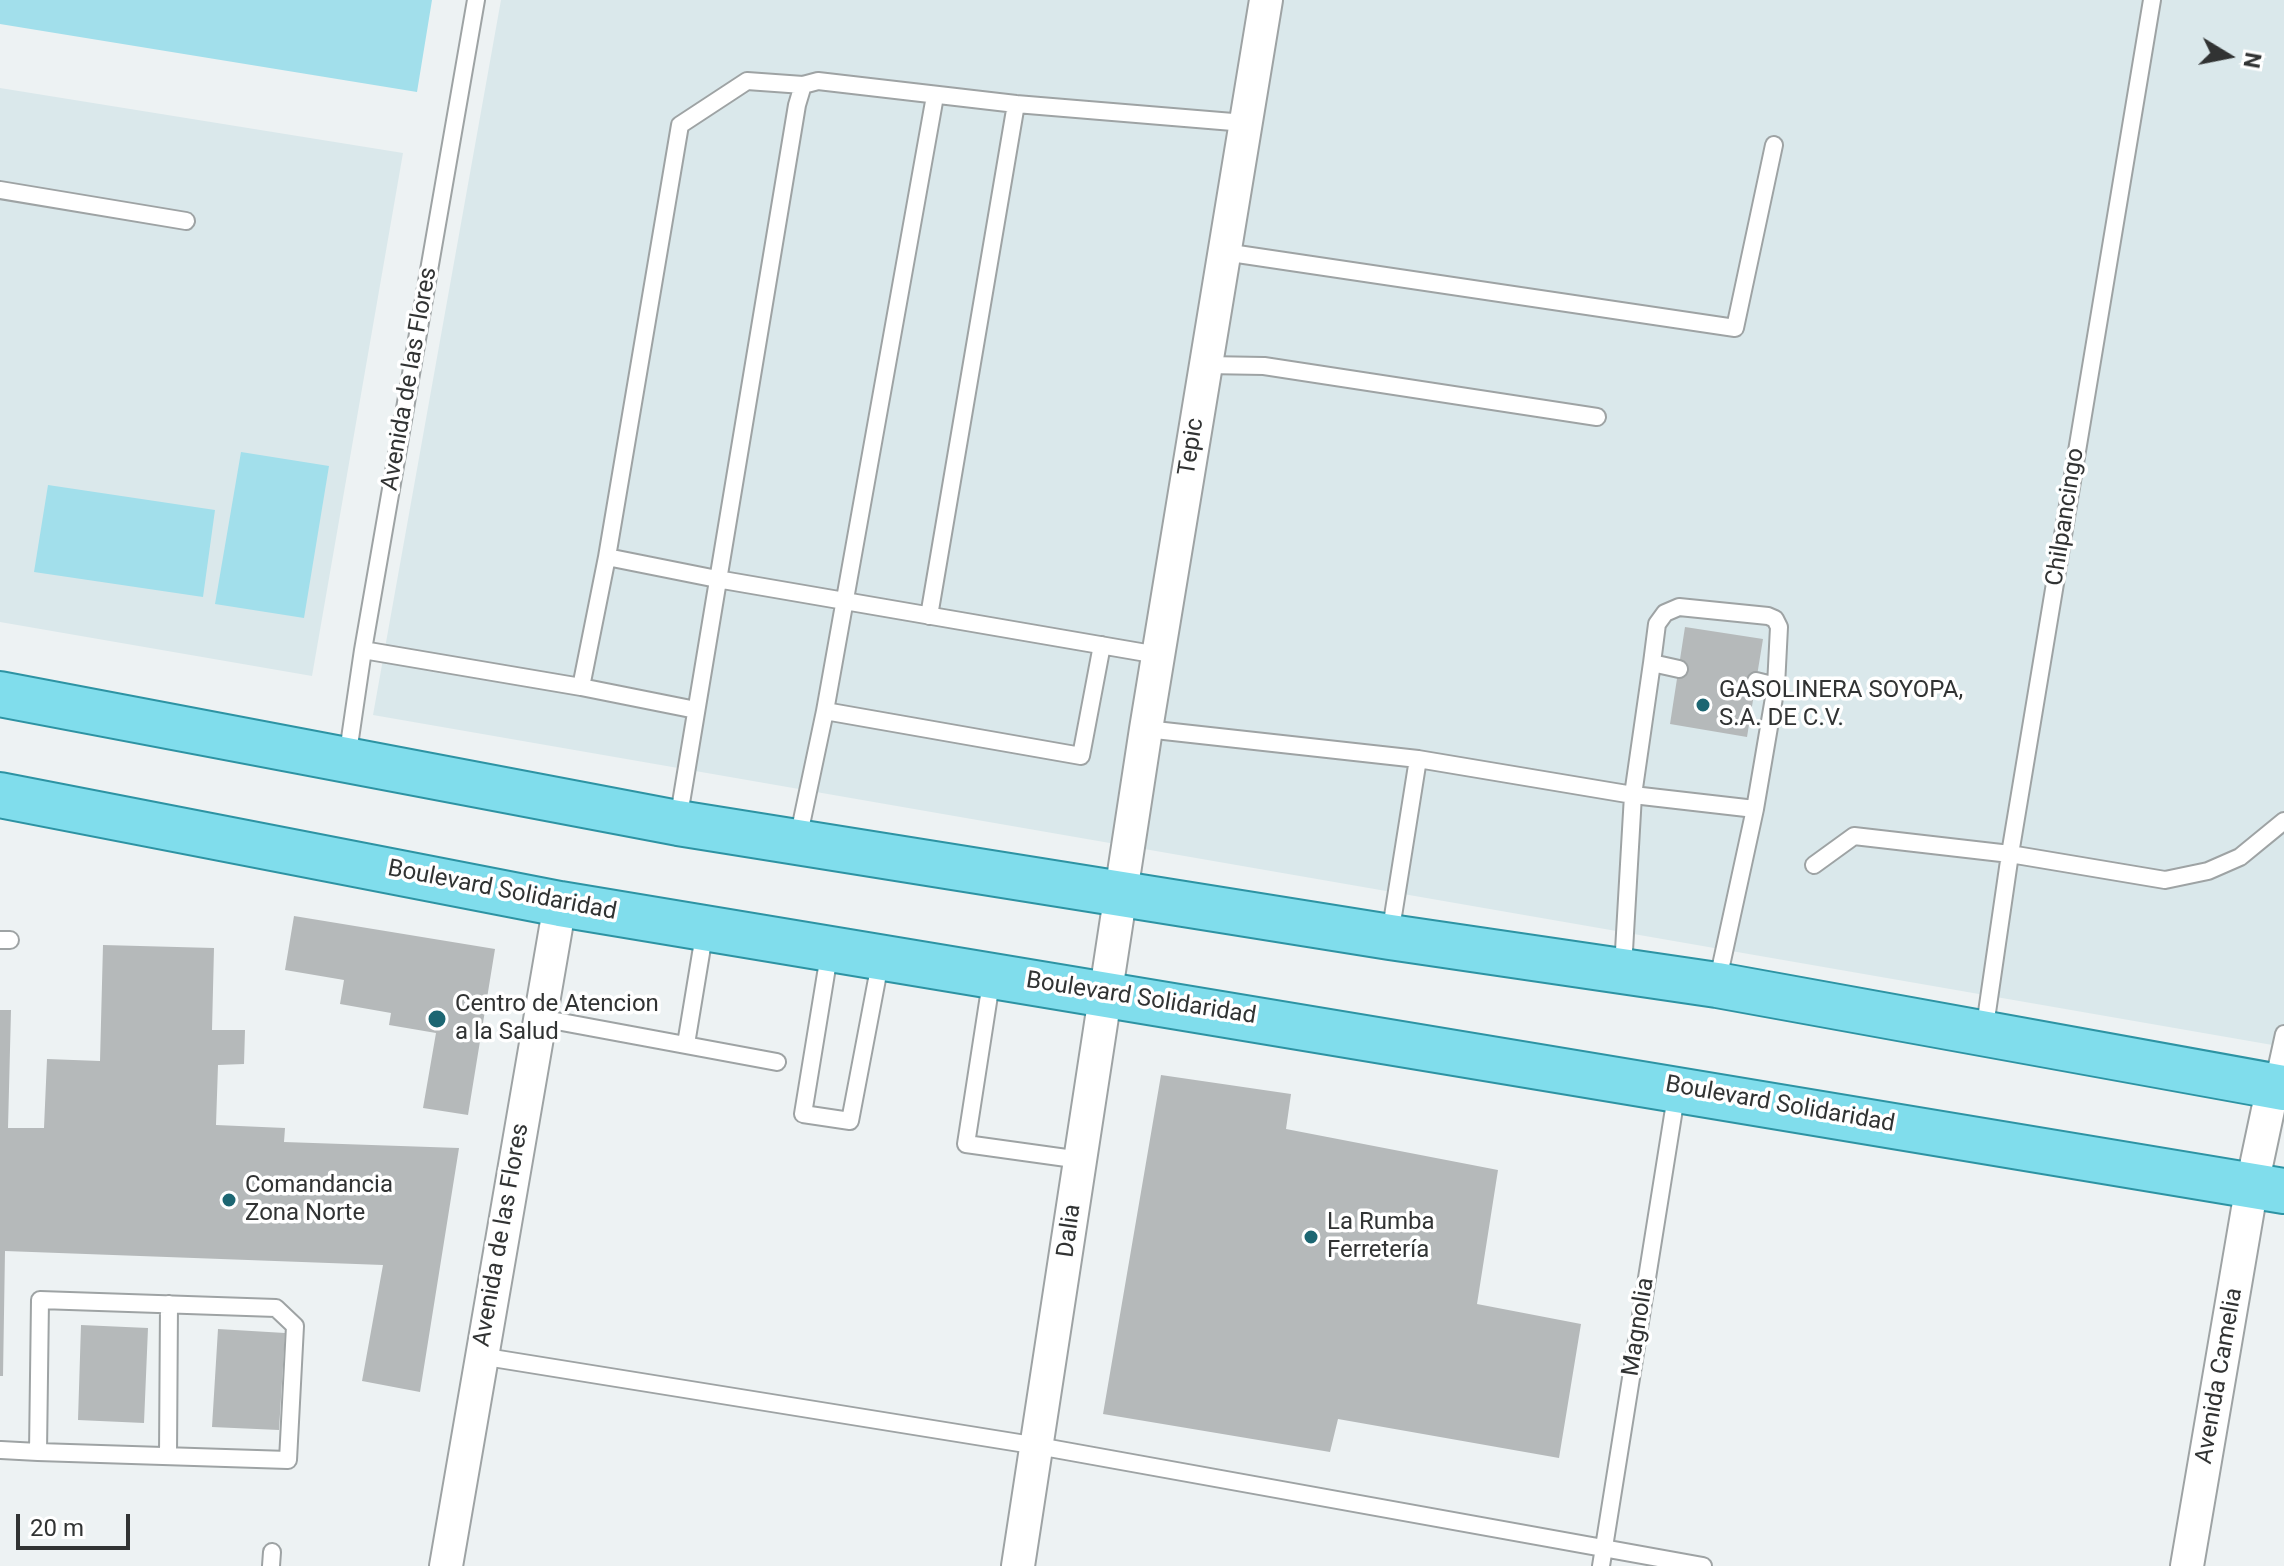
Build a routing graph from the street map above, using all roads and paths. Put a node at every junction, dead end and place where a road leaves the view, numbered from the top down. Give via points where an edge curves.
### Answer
1 (476, 0) edge
2 (1266, 0) edge
3 (2152, 0) edge
4 (803, 85) junction
5 (935, 96) junction
6 (1016, 104) junction
7 (1245, 123) junction
8 (1774, 145) dead end
9 (0, 190) edge
10 (186, 221) dead end
11 (1224, 252) junction
12 (1206, 365) junction
13 (1597, 417) dead end
14 (607, 557) junction
15 (717, 579) junction
16 (845, 599) junction
17 (929, 616) junction
18 (1102, 645) junction
19 (363, 650) junction
20 (1158, 655) junction
21 (1652, 663) junction
22 (1679, 669) dead end
23 (1756, 681) dead end
24 (1776, 686) junction
25 (581, 687) junction
26 (0, 694) edge
27 (696, 710) junction
28 (825, 711) junction
29 (1146, 729) junction
30 (347, 759) junction
31 (1418, 759) junction
32 (0, 795) edge
33 (1633, 795) junction
34 (1755, 809) junction
35 (2284, 821) edge
36 (678, 823) junction
37 (798, 843) junction
38 (2010, 854) junction
39 (1814, 865) dead end
40 (1120, 895) junction
41 (560, 904) junction
42 (705, 927) junction
43 (1390, 937) junction
44 (830, 948) junction
45 (882, 956) junction
46 (1623, 972) junction
47 (992, 975) junction
48 (1717, 985) junction
49 (1105, 993) junction
50 (540, 1018) junction
51 (2284, 1034) edge
52 (1984, 1035) junction
53 (686, 1044) junction
54 (777, 1062) dead end
55 (2278, 1087) edge
56 (1677, 1088) junction
57 (1081, 1160) junction
58 (2268, 1188) edge
59 (169, 1304) junction
60 (480, 1356) junction
61 (1038, 1446) junction
62 (1, 1450) edge
63 (38, 1452) junction
64 (168, 1456) junction
65 (1603, 1558) edge
66 (446, 1566) edge
67 (1018, 1566) edge
68 (1703, 1566) edge
69 (2187, 1566) edge

1 - 19 lane, Avenida de las Flores
2 - 7 street, Tepic
3 - 38 lane, Chilpancingo
4 - 5 lane via 818,81
4 - 14 lane via 747,81 680,125
4 - 15 lane
5 - 6 lane
5 - 16 lane
6 - 7 lane
6 - 17 lane
7 - 11 street, Tepic
8 - 11 lane via 1735,328
9 - 10 lane
11 - 12 street, Tepic
12 - 13 lane via 1264,366
12 - 20 street, Tepic
14 - 15 lane
14 - 25 lane
15 - 16 lane
15 - 27 lane
16 - 17 lane
16 - 28 lane
17 - 18 lane
18 - 20 lane
18 - 28 lane via 1081,756
19 - 25 lane
19 - 30 lane, Avenida de las Flores
20 - 29 street, Tepic
21 - 22 lane
21 - 24 lane via 1657,624 1679,607 1768,616 1779,627
21 - 33 lane
23 - 24 lane
24 - 34 lane
25 - 27 lane
26 - 30 main road
27 - 36 lane
28 - 37 lane
29 - 31 lane
29 - 40 street, Tepic
30 - 36 main road
31 - 33 lane
31 - 43 lane
32 - 41 main road, Boulevard Solidaridad
33 - 34 lane
33 - 46 lane
34 - 48 lane
35 - 38 lane via 2240,857 2208,871 2165,880
36 - 37 main road
37 - 40 main road
38 - 39 lane via 1854,836
38 - 52 lane, Chilpancingo
40 - 43 main road
40 - 49 street, Dalia
41 - 42 main road, Boulevard Solidaridad
41 - 50 street, Avenida de las Flores
42 - 44 main road, Boulevard Solidaridad
42 - 53 lane
43 - 46 main road
44 - 45 main road, Boulevard Solidaridad
44 - 45 lane via 803,1114 850,1121
45 - 47 main road, Boulevard Solidaridad
46 - 48 main road
47 - 49 main road, Boulevard Solidaridad
47 - 57 lane via 966,1144
48 - 52 main road
49 - 56 main road, Boulevard Solidaridad
49 - 57 street, Dalia
50 - 53 lane
50 - 60 street, Avenida de las Flores
51 - 55 lane
52 - 55 main road
53 - 54 lane
55 - 58 street, Avenida Camelia
56 - 58 main road, Boulevard Solidaridad
56 - 65 lane, Magnolia
57 - 61 street, Dalia
58 - 69 street, Avenida Camelia
59 - 63 lane via 40,1300
59 - 64 lane
59 - 64 lane via 276,1308 295,1326 288,1460
60 - 61 lane
60 - 66 street, Avenida de las Flores
61 - 65 lane
61 - 67 street, Dalia
62 - 63 lane
63 - 64 lane
65 - 68 lane

